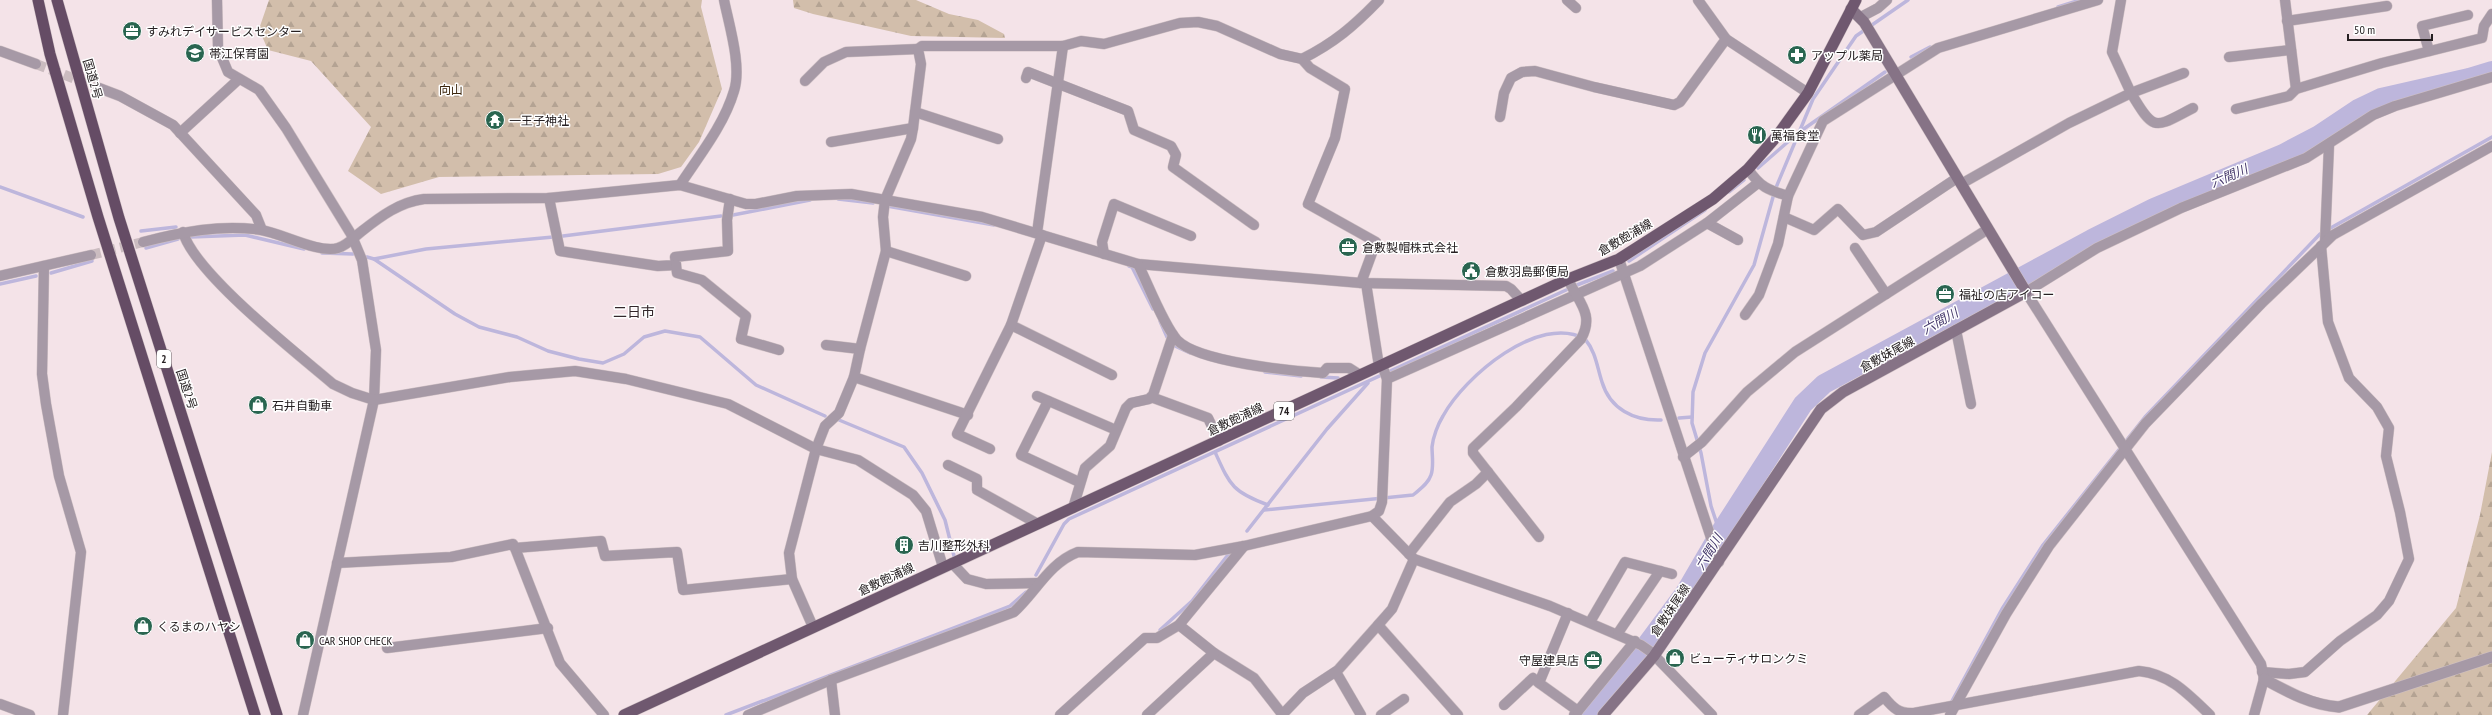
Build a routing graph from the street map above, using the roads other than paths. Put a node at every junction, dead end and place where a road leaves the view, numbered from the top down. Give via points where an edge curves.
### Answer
1 (38, 0) edge
2 (57, 0) edge
3 (217, 0) edge
4 (724, 0) edge
5 (1378, 0) edge
6 (1567, 0) edge
7 (1698, 0) edge
8 (1887, 0) edge
9 (2098, 0) edge
10 (2121, 0) edge
11 (2285, 0) edge
12 (1854, 5) edge
13 (2387, 6) dead end
14 (1576, 8) dead end
15 (2492, 14) edge
16 (2468, 15) dead end
17 (1863, 20) junction
18 (2287, 21) junction
19 (1726, 39) junction
20 (1063, 46) junction
21 (918, 49) junction
22 (2291, 50) junction
23 (0, 51) edge
24 (2429, 51) junction
25 (2229, 57) dead end
26 (1302, 59) junction
27 (36, 64) tunnel mouth
28 (2184, 73) dead end
29 (1894, 74) junction
30 (2492, 77) edge
31 (1026, 78) dead end
32 (239, 79) junction
33 (805, 81) dead end
34 (1058, 84) junction
35 (99, 88) tunnel mouth
36 (2296, 89) junction
37 (1808, 93) junction
38 (2131, 93) junction
39 (2193, 108) dead end
40 (2236, 109) dead end
41 (915, 112) junction
42 (1500, 118) dead end
43 (913, 128) junction
44 (180, 134) junction
45 (998, 139) dead end
46 (831, 142) dead end
47 (2330, 145) junction
48 (2492, 146) edge
49 (1748, 169) junction
50 (1959, 181) junction
51 (1758, 183) junction
52 (680, 185) junction
53 (1786, 196) junction
54 (549, 198) junction
55 (730, 199) junction
56 (885, 200) junction
57 (1784, 216) junction
58 (1707, 223) junction
59 (1254, 225) dead end
60 (1988, 229) junction
61 (262, 230) junction
62 (182, 232) junction
63 (1039, 234) junction
64 (1191, 236) dead end
65 (353, 240) junction
66 (1738, 240) dead end
67 (143, 242) tunnel mouth
68 (2323, 244) junction
69 (1855, 248) dead end
70 (886, 251) junction
71 (1104, 254) junction
72 (91, 255) tunnel mouth
73 (1619, 259) junction
74 (1138, 264) junction
75 (676, 265) junction
76 (44, 266) junction
77 (1623, 273) junction
78 (0, 276) edge
79 (966, 276) dead end
80 (1363, 283) junction
81 (1572, 287) junction
82 (2025, 290) junction
83 (1886, 294) junction
84 (1522, 301) junction
85 (1745, 315) dead end
86 (1011, 325) junction
87 (1956, 330) junction
88 (1174, 335) junction
89 (826, 345) dead end
90 (860, 349) junction
91 (779, 350) dead end
92 (1384, 372) junction
93 (1360, 375) junction
94 (1112, 376) dead end
95 (854, 378) junction
96 (1036, 396) dead end
97 (1151, 397) junction
98 (374, 400) junction
99 (1048, 401) junction
100 (1971, 404) dead end
101 (968, 415) junction
102 (1116, 430) junction
103 (1219, 441) junction
104 (816, 449) junction
105 (990, 449) dead end
106 (2125, 449) junction
107 (1683, 457) junction
108 (948, 465) dead end
109 (1488, 472) junction
110 (1079, 482) junction
111 (1073, 508) junction
112 (1372, 516) junction
113 (1038, 524) junction
114 (1539, 537) dead end
115 (1244, 546) junction
116 (515, 548) junction
117 (1412, 557) junction
118 (1718, 559) junction
119 (336, 563) junction
120 (948, 565) junction
121 (1660, 571) junction
122 (1672, 574) dead end
123 (792, 580) junction
124 (1038, 583) junction
125 (1568, 613) junction
126 (1590, 622) junction
127 (1179, 625) junction
128 (1378, 625) junction
129 (548, 628) junction
130 (813, 628) junction
131 (1618, 633) junction
132 (1638, 643) junction
133 (387, 648) dead end
134 (1214, 653) junction
135 (1653, 654) junction
136 (2492, 658) edge
137 (1336, 672) junction
138 (2263, 675) junction
139 (831, 680) junction
140 (1539, 683) junction
141 (1404, 699) dead end
142 (1957, 703) junction
143 (0, 704) edge
144 (1504, 705) dead end
145 (1576, 713) edge
146 (30, 715) edge
147 (63, 715) edge
148 (255, 715) edge
149 (276, 715) edge
150 (303, 715) edge
151 (604, 715) edge
152 (624, 715) edge
153 (748, 715) edge
154 (835, 715) edge
155 (1060, 715) edge
156 (1147, 715) edge
157 (1282, 715) edge
158 (1361, 715) edge
159 (1381, 715) edge
160 (1458, 715) edge
161 (1604, 715) edge
162 (1712, 715) edge
163 (1859, 715) edge
164 (1950, 715) edge
165 (2210, 715) edge
166 (2254, 715) edge

1 - 148 highway, 2 via 50,54 98,217
2 - 149 highway, 国道2号 / 2 via 119,218
3 - 32 street via 218,48 228,72
4 - 52 street via 733,45 734,91 715,131
5 - 26 street via 1357,24 1329,46
6 - 14 street
7 - 19 street
8 - 17 street
9 - 29 street via 1938,48
10 - 38 street via 2112,52
11 - 18 street
12 - 17 main road
12 - 37 main road, 倉敷飽浦線 / 74
13 - 18 street
15 - 24 street via 2484,26 2482,38
16 - 24 street via 2422,26
17 - 29 main road
18 - 22 street
19 - 37 street
19 - 42 street via 1680,102 1674,105 1529,71 1511,78 1504,93
20 - 21 street via 922,46
20 - 26 street via 1081,41 1104,44 1180,23 1198,22 1217,26 1280,54
20 - 34 street
21 - 33 street via 846,52 824,62
21 - 41 street via 921,64
22 - 25 street
22 - 36 street
23 - 27 street
24 - 36 street
26 - 80 street via 1310,68 1345,89 1335,138 1308,204 1376,242
28 - 38 street
29 - 50 main road
29 - 53 street via 1819,125
30 - 47 street via 2394,106 2373,115
31 - 34 street via 1028,72
32 - 44 street
32 - 65 street via 259,90 282,121
34 - 59 street via 1128,110 1134,130 1171,146 1176,154 1173,167
34 - 63 street
35 - 44 street via 120,96 173,125
36 - 40 street via 2289,96
37 - 49 main road, 倉敷飽浦線 / 74 via 1777,136
38 - 39 street via 2147,119 2160,125
38 - 50 street
41 - 43 street
41 - 45 street
43 - 46 street
43 - 56 street via 911,139
44 - 61 street via 256,215
47 - 68 street
47 - 82 street via 2306,158 2181,208 2098,248
48 - 68 street via 2333,235
49 - 51 street
49 - 73 main road, 倉敷飽浦線 / 74 via 1713,199
50 - 57 street via 1870,234 1863,235 1838,209 1814,230
50 - 60 main road
51 - 53 street
51 - 58 street
52 - 54 street
52 - 55 street
53 - 57 street
54 - 65 street via 424,198 410,201 386,213
54 - 75 street via 560,251 658,266
55 - 56 street via 756,204 797,196 843,194
55 - 75 street via 727,220 728,251 675,257
56 - 63 street via 982,217
56 - 70 street via 883,217
57 - 85 street via 1778,244 1759,295
58 - 66 street
58 - 77 street via 1640,266
60 - 82 main road
60 - 83 street
61 - 62 street via 232,228
61 - 65 street via 330,249
62 - 67 street
62 - 98 street via 185,241 215,279 249,311 334,384
63 - 71 street
63 - 86 street
64 - 71 street via 1114,204 1102,242
65 - 98 street via 362,260 376,350
68 - 106 street via 2145,424
68 - 138 street via 2328,322 2349,378 2377,407 2389,428 2386,456 2409,559 2389,600 2377,615 2340,640 2305,672
69 - 83 street
70 - 79 street
70 - 90 street
71 - 74 street
72 - 76 street
73 - 77 street
73 - 81 main road, 倉敷飽浦線 / 74
74 - 80 street
74 - 88 street
75 - 91 street via 677,273 702,280 746,316 741,339
76 - 78 street
76 - 147 street via 42,374 59,476 81,552
77 - 81 street
77 - 107 street
80 - 84 street via 1506,286
80 - 92 street
81 - 84 main road, 倉敷飽浦線 / 74
81 - 92 street
81 - 109 street via 1588,316 1582,337 1527,396 1473,448 1473,453
82 - 87 main road, 倉敷妹尾線
82 - 106 street
83 - 107 street via 1795,352 1747,392 1698,445
84 - 92 main road, 倉敷飽浦線 / 74
86 - 94 street
86 - 101 street
87 - 100 street
87 - 118 main road, 倉敷妹尾線 via 1843,392 1821,409
88 - 93 street via 1185,346 1250,365 1323,373 1327,368 1349,368
88 - 97 street
89 - 90 street
90 - 95 street
92 - 93 main road, 倉敷飽浦線 / 74
92 - 112 street via 1382,500 1379,511
93 - 103 main road, 倉敷飽浦線 / 74
95 - 101 street
95 - 104 street via 839,413 825,426
96 - 99 street
97 - 102 street via 1131,403
97 - 103 street via 1208,418
98 - 104 street via 510,377 575,371 626,379 728,404
98 - 119 street
99 - 102 street
99 - 110 street via 1021,455
101 - 105 street via 957,434
102 - 110 street via 1110,446 1085,468
103 - 111 main road, 倉敷飽浦線 / 74
104 - 120 street via 858,460 913,495 926,511
104 - 123 street via 789,553
106 - 138 street via 2261,664
106 - 142 street via 2048,546 2006,614
107 - 118 street
108 - 113 street via 977,479 977,490
109 - 114 street
109 - 117 street via 1450,502
110 - 111 street
111 - 113 main road, 倉敷飽浦線 / 74
112 - 115 street
112 - 117 street
113 - 120 main road, 倉敷飽浦線 / 74
115 - 124 street via 1194,554 1078,552 1068,556
115 - 127 street
116 - 119 street via 513,544 451,557
116 - 123 street via 602,541 604,556 677,552 683,590
116 - 129 street
117 - 125 street
117 - 128 street via 1392,609
118 - 135 main road, 倉敷妹尾線
119 - 150 street
120 - 124 street via 967,580 986,584
120 - 130 main road, 倉敷飽浦線 / 74
121 - 122 street
121 - 126 street via 1625,562
121 - 131 street
123 - 130 street
124 - 139 street via 1028,599 1014,612
125 - 126 street
125 - 140 street
126 - 131 street
127 - 134 street
127 - 155 street via 1157,638 1145,638
128 - 137 street
128 - 160 street
129 - 133 street
129 - 151 street via 560,663
130 - 152 main road, 倉敷飽浦線 / 74
131 - 132 street
132 - 135 street
132 - 145 street
134 - 156 street
134 - 157 street via 1254,678
135 - 161 main road, 倉敷妹尾線
135 - 162 street
136 - 138 street via 2339,707 2323,706 2299,698
137 - 157 street via 1304,693
137 - 158 street
138 - 166 street
139 - 153 street
139 - 154 street
140 - 144 street via 1533,678
140 - 145 street
141 - 159 street
142 - 163 street via 1906,714 1894,709 1884,697
142 - 164 street
142 - 165 street via 2139,671 2153,672 2177,684
143 - 146 street

